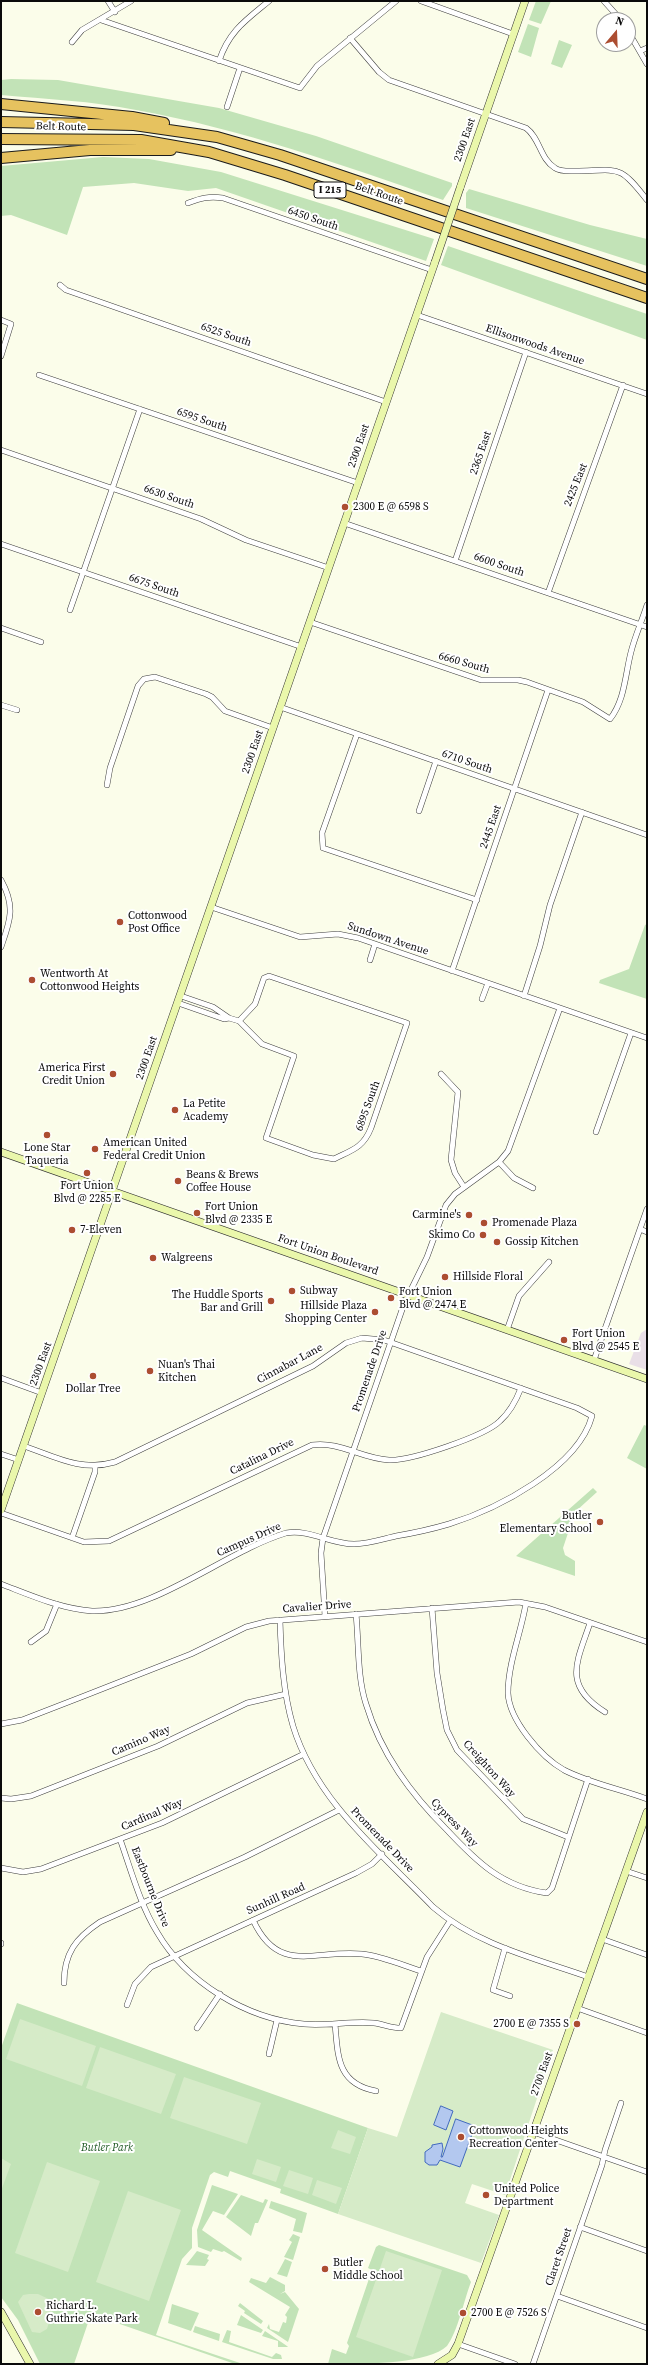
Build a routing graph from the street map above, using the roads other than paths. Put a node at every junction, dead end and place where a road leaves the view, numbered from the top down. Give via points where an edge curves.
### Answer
1 (108, 1) edge
2 (131, 1) edge
3 (269, 1) edge
4 (396, 1) edge
5 (420, 1) edge
6 (525, 1) edge
7 (604, 1) edge
8 (115, 12) junction
9 (614, 12) edge
10 (101, 20) junction
11 (513, 34) junction
12 (350, 38) junction
13 (72, 42) dead end
14 (636, 45) edge
15 (647, 48) edge
16 (640, 52) junction
17 (219, 61) junction
18 (647, 64) edge
19 (240, 68) junction
20 (1, 104) edge
21 (227, 107) dead end
22 (486, 114) junction
23 (1, 122) edge
24 (217, 137) junction
25 (1, 139) edge
26 (209, 152) junction
27 (1, 158) edge
28 (647, 200) edge
29 (188, 203) dead end
30 (432, 270) junction
31 (647, 279) edge
32 (60, 285) dead end
33 (647, 298) edge
34 (416, 314) junction
35 (1, 320) edge
36 (526, 352) junction
37 (1, 356) edge
38 (40, 375) dead end
39 (622, 385) junction
40 (647, 394) edge
41 (386, 402) junction
42 (140, 409) junction
43 (1, 450) edge
44 (358, 483) junction
45 (112, 488) junction
46 (344, 523) junction
47 (1, 544) edge
48 (455, 561) junction
49 (329, 568) junction
50 (83, 572) junction
51 (548, 593) junction
52 (647, 605) edge
53 (70, 610) dead end
54 (310, 622) junction
55 (640, 625) junction
56 (647, 627) edge
57 (1, 628) edge
58 (41, 642) dead end
59 (302, 647) junction
60 (548, 690) junction
61 (1, 705) edge
62 (280, 707) junction
63 (17, 710) dead end
64 (273, 728) junction
65 (357, 734) junction
66 (436, 761) junction
67 (108, 785) dead end
68 (515, 789) junction
69 (419, 811) dead end
70 (582, 812) junction
71 (647, 835) edge
72 (1, 880) edge
73 (476, 900) junction
74 (211, 908) junction
75 (375, 944) junction
76 (1, 947) edge
77 (370, 960) dead end
78 (452, 971) junction
79 (488, 983) junction
80 (524, 996) junction
81 (179, 999) junction
82 (482, 999) dead end
83 (560, 1008) junction
84 (239, 1021) junction
85 (631, 1033) junction
86 (647, 1038) edge
87 (441, 1074) dead end
88 (596, 1132) dead end
89 (1, 1152) edge
90 (499, 1162) junction
91 (464, 1187) junction
92 (533, 1188) dead end
93 (112, 1193) junction
94 (647, 1209) edge
95 (640, 1229) junction
96 (647, 1232) edge
97 (549, 1262) dead end
98 (408, 1295) junction
99 (507, 1330) junction
100 (391, 1343) junction
101 (594, 1360) junction
102 (1, 1378) edge
103 (647, 1379) edge
104 (521, 1388) junction
105 (42, 1392) junction
106 (592, 1416) joint
107 (24, 1446) junction
108 (353, 1451) junction
109 (1, 1454) edge
110 (19, 1460) junction
111 (95, 1467) junction
112 (1, 1512) edge
113 (72, 1538) junction
114 (323, 1538) junction
115 (1, 1584) edge
116 (526, 1603) junction
117 (57, 1604) junction
118 (432, 1608) junction
119 (356, 1614) junction
120 (325, 1616) junction
121 (280, 1620) junction
122 (590, 1623) junction
123 (31, 1642) dead end
124 (647, 1642) edge
125 (286, 1694) junction
126 (605, 1712) dead end
127 (1, 1724) edge
128 (304, 1754) junction
129 (588, 1779) junction
130 (1, 1798) edge
131 (647, 1799) edge
132 (339, 1810) junction
133 (647, 1812) edge
134 (568, 1837) junction
135 (120, 1839) junction
136 (382, 1854) junction
137 (1, 1868) edge
138 (626, 1871) junction
139 (647, 1878) edge
140 (144, 1903) junction
141 (253, 1920) junction
142 (450, 1921) junction
143 (602, 1939) junction
144 (504, 1948) junction
145 (647, 1954) edge
146 (174, 1956) junction
147 (421, 1971) junction
148 (588, 1977) junction
149 (64, 1983) dead end
150 (220, 1994) junction
151 (510, 1996) dead end
152 (127, 2005) dead end
153 (577, 2008) junction
154 (277, 2020) junction
155 (336, 2024) junction
156 (197, 2028) dead end
157 (647, 2032) edge
158 (269, 2054) dead end
159 (376, 2091) dead end
160 (621, 2103) dead end
161 (533, 2132) junction
162 (604, 2157) junction
163 (647, 2172) edge
164 (580, 2228) junction
165 (647, 2251) edge
166 (556, 2296) junction
167 (1, 2312) edge
168 (647, 2328) edge
169 (458, 2344) junction
170 (512, 2363) edge
171 (30, 2364) edge
172 (438, 2364) edge
173 (532, 2364) edge

1 - 8 street
2 - 8 street
3 - 17 street via 232,33
4 - 12 street
5 - 11 street
6 - 11 street, 2300 East
7 - 9 street
8 - 10 street
10 - 13 street via 79,32
10 - 17 street
11 - 22 street, 2300 East
12 - 19 street via 314,69 300,88
12 - 22 street via 378,72 389,80
14 - 16 street
15 - 16 street
16 - 18 street
17 - 19 street
19 - 21 street
20 - 24 highway via 132,116
22 - 28 street via 528,130 554,168 566,171 619,171 629,177
22 - 30 street, 2300 East, bridge
23 - 24 highway, Belt Route / I 215 via 134,125
24 - 31 highway, Belt Route / I 215 via 280,155
25 - 26 highway, Belt Route / I 215 via 141,140
26 - 27 highway via 90,150
26 - 33 highway, Belt Route / I 215 via 293,177
29 - 30 street, 6450 South via 201,198 223,198
30 - 34 street, 2300 East
32 - 41 street, 6525 South via 66,290
34 - 36 street, Ellisonwoods Avenue
34 - 41 street, 2300 East
35 - 37 street via 11,324
36 - 39 street, Ellisonwoods Avenue
36 - 48 street, 2365 East
38 - 42 street, 6595 South
39 - 40 street, Ellisonwoods Avenue
39 - 51 street, 2425 East
41 - 44 street, 2300 East
42 - 44 street, 6595 South
42 - 45 street
43 - 45 street, 6630 South
44 - 46 street, 2300 East
45 - 49 street, 6630 South via 208,521 246,540
45 - 50 street
46 - 48 street, 6600 South
46 - 49 street, 2300 East
47 - 50 street, 6675 South
48 - 51 street, 6600 South
49 - 54 street, 2300 East
50 - 53 street
50 - 59 street, 6675 South
51 - 55 street, 6600 South
52 - 55 street
54 - 59 street, 2300 East
54 - 60 street, 6660 South via 477,679 518,680
55 - 56 street, 6600 South
55 - 60 street, 6660 South via 630,654 622,694 610,720 592,706
57 - 58 street
59 - 62 street, 2300 East
60 - 68 street, 2445 East
61 - 63 street
62 - 64 street, 2300 East
62 - 65 street, 6710 South
64 - 67 street via 225,711 206,694 155,677 144,678 138,686 110,768
64 - 74 street, 2300 East
65 - 66 street, 6710 South
65 - 73 street via 322,833 323,848
66 - 68 street, 6710 South
66 - 69 street
68 - 70 street, 6710 South
68 - 73 street, 2445 East
70 - 71 street, 6710 South
70 - 80 street via 550,905
72 - 76 street via 9,896 11,908
73 - 78 street, 2445 East
74 - 75 street, Sundown Avenue via 300,937 338,934
74 - 81 street, 2300 East
75 - 77 street
75 - 78 street, Sundown Avenue
78 - 79 street, Sundown Avenue
79 - 80 street, Sundown Avenue
79 - 82 street
80 - 83 street, Sundown Avenue
81 - 84 street, 6895 South via 224,1019
81 - 93 street, 2300 East
83 - 85 street, Sundown Avenue
83 - 90 street, Promenade Drive via 512,1144
84 - 84 street, 6895 South via 262,1044 294,1056 266,1138 313,1155 334,1159 361,1145 368,1134 407,1023 269,976 264,978 255,1004
85 - 86 street, Sundown Avenue
85 - 88 street
87 - 91 street via 458,1092 451,1160
89 - 93 street, Fort Union Boulevard
90 - 91 street, Promenade Drive
90 - 92 street via 514,1178
91 - 98 street, Promenade Drive via 454,1194 446,1205 427,1257
93 - 98 street, Fort Union Boulevard
93 - 105 street, 2300 East
94 - 95 street
95 - 96 street
95 - 101 street
97 - 99 street via 519,1296
98 - 99 street, Fort Union Boulevard
98 - 100 street, Promenade Drive
99 - 101 street, Fort Union Boulevard
100 - 104 street, Cinnabar Lane
100 - 108 street, Promenade Drive
100 - 111 street, Cinnabar Lane via 371,1338 352,1340 313,1366 115,1462
101 - 103 street, Fort Union Boulevard
102 - 105 street
104 - 106 street, Cinnabar Lane
104 - 108 street, Catalina Drive via 511,1409 501,1421 476,1436 400,1459 374,1458
105 - 107 street, 2300 East
106 - 114 street, Campus Drive via 590,1426 578,1443 553,1470 482,1512 439,1527 364,1543 343,1543
107 - 110 street, 2300 East
107 - 111 street, Cinnabar Lane via 74,1464
108 - 113 street, Catalina Drive via 334,1445 312,1445 121,1537 92,1543
108 - 114 street, Promenade Drive
109 - 110 street
110 - 112 street, 2300 East
111 - 113 street
112 - 113 street, Catalina Drive
114 - 117 street, Campus Drive via 299,1532 278,1536 121,1608 92,1611
114 - 120 street, Promenade Drive via 321,1553
115 - 117 street, Campus Drive
116 - 118 street, Cavalier Drive via 505,1602
116 - 122 street, Cavalier Drive
116 - 129 street via 509,1687 511,1709 520,1728 554,1763 566,1771
117 - 123 street via 46,1631
118 - 119 street, Cavalier Drive
118 - 134 street, Creighton Way via 443,1710 447,1730 457,1750 524,1819
119 - 120 street, Cavalier Drive
119 - 134 street, Cypress Way via 362,1687 366,1705 398,1772 424,1807 484,1867 504,1879 538,1892 547,1893 552,1888
120 - 121 street, Cavalier Drive
121 - 125 street, Promenade Drive
121 - 127 street, Cavalier Drive via 256,1623 181,1659 22,1720
122 - 124 street, Cavalier Drive
122 - 126 street via 578,1660 576,1676 584,1696
125 - 128 street, Promenade Drive via 293,1725
125 - 130 street, Camino Way via 247,1703 149,1750 31,1796
128 - 132 street, Promenade Drive via 321,1787
128 - 135 street, Cardinal Way via 169,1819
129 - 131 street
129 - 134 street, Cypress Way
132 - 136 street, Promenade Drive
132 - 140 street via 245,1858
133 - 138 street, 2700 East
135 - 137 street, Cardinal Way via 37,1870 23,1872
135 - 140 street, Eastbourne Drive
136 - 141 street, Sunhill Road via 372,1864 356,1873
136 - 142 street, Promenade Drive
138 - 139 street
138 - 143 street, 2700 East
140 - 146 street, Eastbourne Drive via 156,1932
140 - 149 street via 100,1922 84,1933 69,1954 64,1967
141 - 146 street, Sunhill Road
141 - 147 street via 267,1944 283,1953 299,1956 364,1954
142 - 144 street, Promenade Drive via 479,1938
142 - 147 street, Eastbourne Drive
143 - 145 street
143 - 148 street, 2700 East
144 - 148 street, Promenade Drive
144 - 151 street via 493,1990
146 - 150 street, Eastbourne Drive
146 - 152 street, Sunhill Road via 151,1967 140,1977
147 - 155 street, Eastbourne Drive via 401,2028 374,2023
148 - 153 street, 2700 East
150 - 154 street, Eastbourne Drive via 247,2010
150 - 156 street
153 - 157 street
153 - 161 street, 2700 East
154 - 155 street, Eastbourne Drive via 305,2024
154 - 158 street
155 - 159 street via 338,2055 342,2069 358,2086
160 - 162 street, Claret Street
161 - 162 street
161 - 169 street, 2700 East
162 - 163 street
162 - 164 street, Claret Street
164 - 165 street
164 - 166 street, Claret Street
166 - 168 street
166 - 173 street, Claret Street
167 - 171 street
169 - 170 street
169 - 172 street, 2700 East via 452,2355

